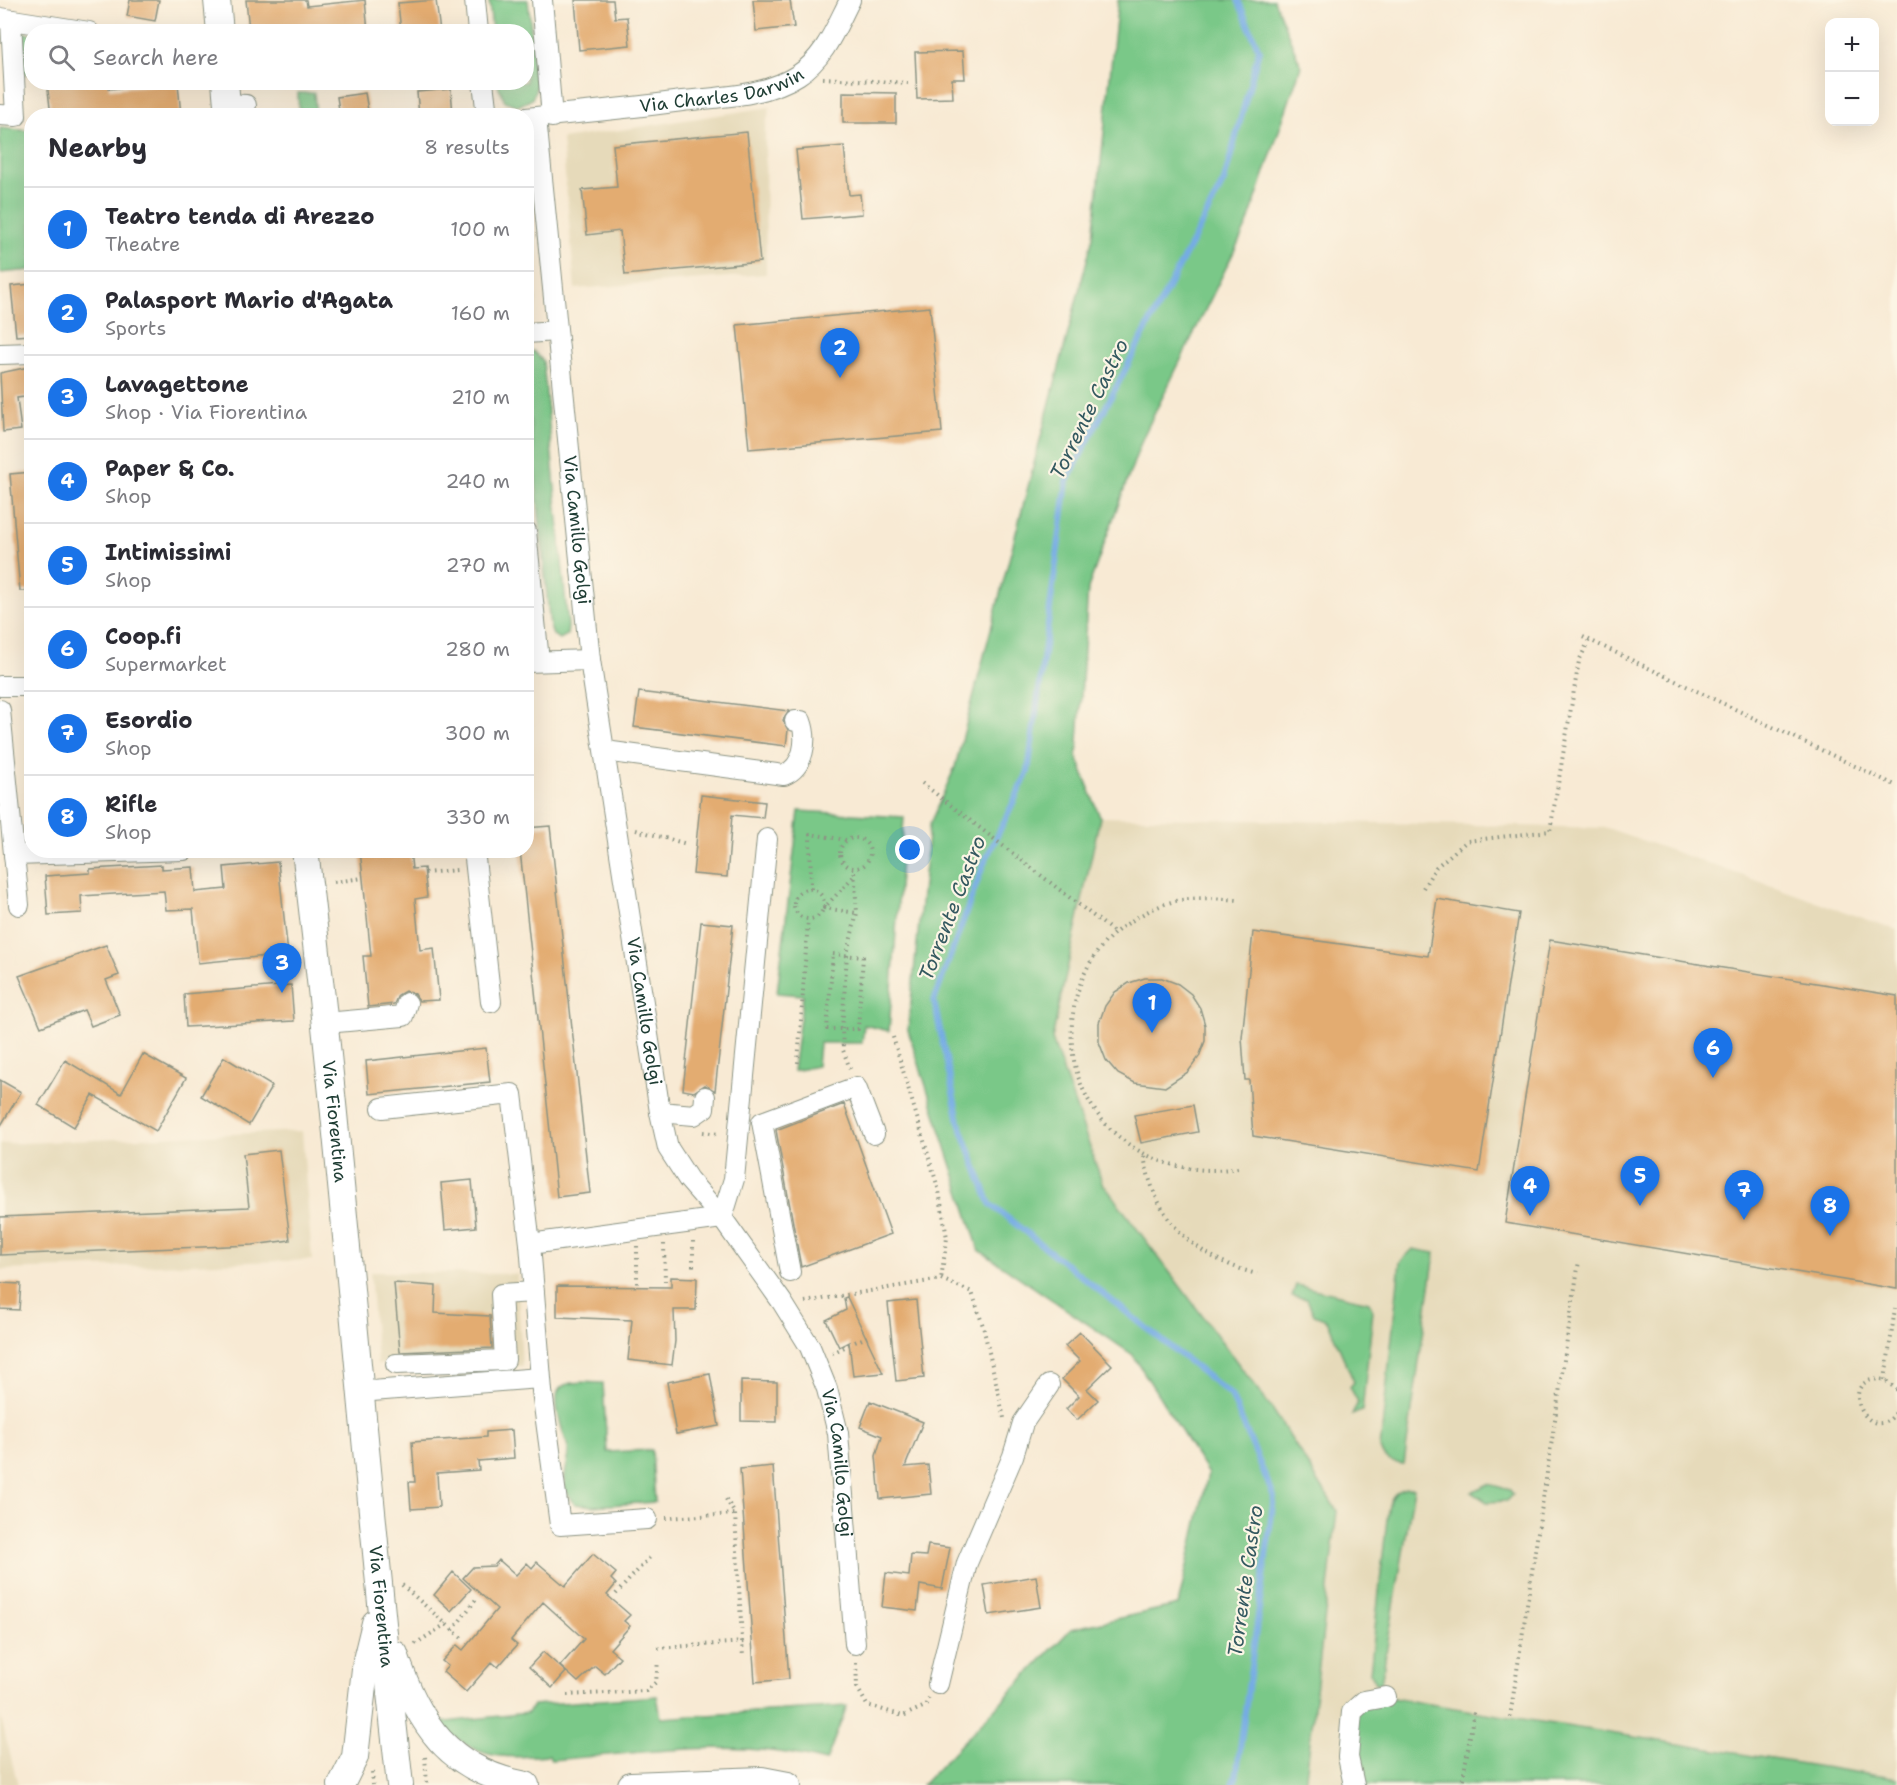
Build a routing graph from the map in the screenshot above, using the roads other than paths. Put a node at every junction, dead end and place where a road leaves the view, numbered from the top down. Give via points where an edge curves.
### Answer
1 (217, 0) edge
2 (475, 0) edge
3 (542, 0) edge
4 (850, 0) edge
5 (5, 19) edge
6 (37, 24) edge
7 (219, 24) edge
8 (477, 24) edge
9 (484, 90) edge
10 (486, 108) edge
11 (0, 115) edge
12 (538, 118) edge
13 (557, 331) junction
14 (534, 332) edge
15 (24, 353) edge
16 (0, 354) edge
17 (590, 660) junction
18 (534, 662) edge
19 (0, 686) edge
20 (24, 686) edge
21 (0, 710) edge
22 (795, 721) dead end
23 (605, 751) junction
24 (767, 839) dead end
25 (14, 855) junction
26 (24, 855) edge
27 (306, 858) edge
28 (475, 859) edge
29 (19, 905) dead end
30 (491, 1002) dead end
31 (407, 1003) dead end
32 (326, 1023) junction
33 (705, 1097) dead end
34 (382, 1108) dead end
35 (660, 1112) junction
36 (874, 1134) dead end
37 (722, 1218) junction
38 (531, 1244) junction
39 (790, 1272) dead end
40 (534, 1292) junction
41 (485, 1361) junction
42 (396, 1364) dead end
43 (540, 1378) junction
44 (486, 1382) junction
45 (1049, 1385) dead end
46 (359, 1392) junction
47 (647, 1519) road end
48 (379, 1608) junction
49 (855, 1644) road end
50 (938, 1684) road end
51 (1386, 1697) dead end
52 (341, 1785) edge
53 (400, 1785) edge
54 (526, 1785) edge
55 (631, 1785) edge
56 (789, 1785) edge
57 (1354, 1785) edge

1 - 7 main road
2 - 8 street
3 - 12 street
4 - 12 street, Via Charles Darwin via 815,61 780,84 742,94
5 - 6 street
5 - 11 street via 16,116
9 - 10 street
12 - 13 street, Via Camillo Golgi
13 - 14 street
13 - 17 street, Via Camillo Golgi
15 - 16 street
17 - 18 street
17 - 23 street, Via Camillo Golgi
19 - 20 street
21 - 25 street
22 - 23 street via 801,721 804,729 801,761 795,770 784,775
23 - 35 street, Via Camillo Golgi
24 - 37 street via 734,1179
25 - 26 street
25 - 29 street
27 - 32 main road, Via Fiorentina
28 - 30 street
31 - 32 street via 404,1016
32 - 46 main road, Via Fiorentina
33 - 35 street via 704,1108 694,1115
34 - 38 street via 512,1094
35 - 37 street, Via Camillo Golgi via 668,1148 688,1179
36 - 39 street via 856,1087 762,1122
37 - 38 street
37 - 49 street, Via Camillo Golgi via 810,1347 826,1389 838,1433
38 - 40 street
40 - 41 street via 501,1294 505,1360
40 - 43 street
41 - 42 street
41 - 44 street
43 - 44 street
43 - 47 street via 560,1525
44 - 46 street
45 - 50 street via 1023,1423 967,1563
46 - 48 main road, Via Fiorentina
48 - 52 main road via 366,1660 355,1757
48 - 53 main road, Via Fiorentina
48 - 54 main road via 403,1680 436,1739 461,1761
51 - 57 street via 1364,1701 1352,1712 1348,1757
55 - 56 main road via 762,1780

